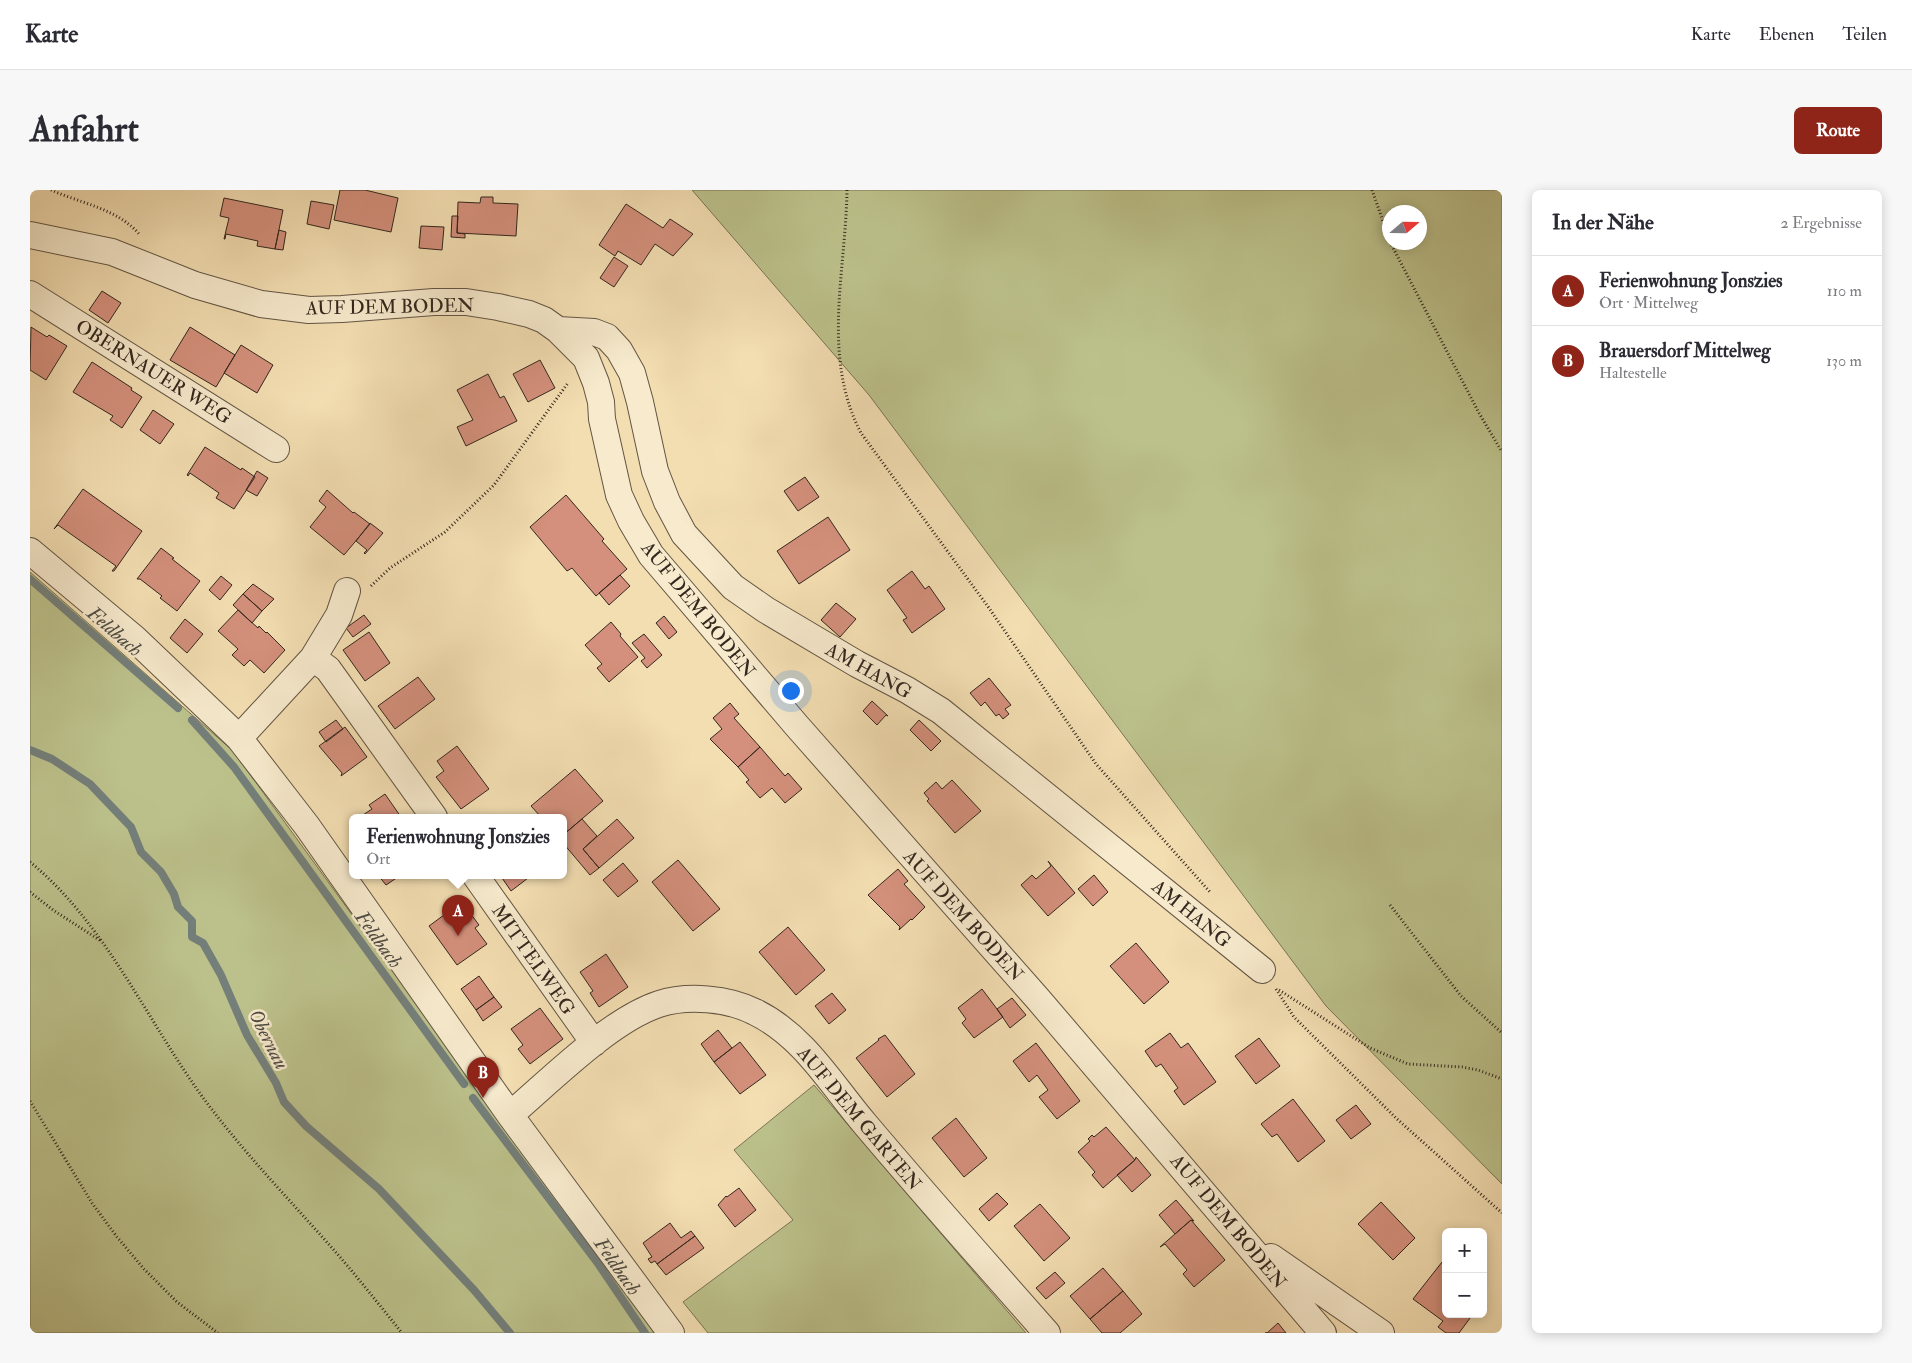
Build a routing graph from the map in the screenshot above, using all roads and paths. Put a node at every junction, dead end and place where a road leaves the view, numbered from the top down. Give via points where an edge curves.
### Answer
1 (51, 190) edge
2 (847, 190) edge
3 (1372, 190) edge
4 (1382, 219) edge
5 (30, 235) edge
6 (1394, 250) edge
7 (146, 266) junction
8 (30, 294) edge
9 (558, 330) junction
10 (586, 358) junction
11 (276, 449) dead end
12 (1502, 452) edge
13 (30, 551) edge
14 (358, 590) joint
15 (313, 658) junction
16 (239, 738) junction
17 (432, 814) edge
18 (30, 862) edge
19 (477, 879) edge
20 (30, 892) edge
21 (1214, 897) dead end
22 (1390, 905) dead end
23 (103, 943) junction
24 (1262, 970) dead end
25 (1502, 1034) edge
26 (594, 1043) junction
27 (1502, 1079) edge
28 (30, 1102) edge
29 (510, 1115) junction
30 (1502, 1213) edge
31 (1244, 1238) junction
32 (218, 1333) edge
33 (402, 1333) edge
34 (671, 1333) edge
35 (1047, 1333) edge
36 (1324, 1333) edge
37 (1382, 1333) edge

1 - 7 path via 128,223 145,246
2 - 21 path via 837,323 846,396 860,432 989,608 1096,764
3 - 4 path
5 - 7 street, AUF DEM BODEN via 112,252
6 - 12 path
7 - 9 street, AUF DEM BODEN via 194,285 261,304 309,310 466,302 529,314
8 - 11 street, OBERNAUER WEG
9 - 10 street, AUF DEM BODEN
9 - 24 street, AM HANG via 594,332 607,337 619,350 632,373 655,470 668,502 684,534 733,587 766,610 941,711
10 - 14 path via 494,485 445,532
10 - 31 street, AUF DEM BODEN via 601,402 619,495 651,555
13 - 16 street via 134,638
14 - 15 street
15 - 16 street
15 - 17 street via 328,669
16 - 29 street via 308,826
18 - 23 path via 73,903
19 - 26 street, MITTELWEG
20 - 23 path
22 - 25 path via 1462,996
23 - 33 path via 206,1101
26 - 29 street, AUF DEM GARTEN
26 - 35 street, AUF DEM GARTEN via 633,1016 659,1004 687,1000 709,999 737,1004 768,1020 811,1055 864,1122
27 - 30 path via 1462,1067 1408,1064 1370,1048 1275,987 1294,1017 1396,1118
28 - 32 path via 117,1238 176,1302
29 - 34 street
31 - 36 street, AUF DEM BODEN
31 - 37 street

